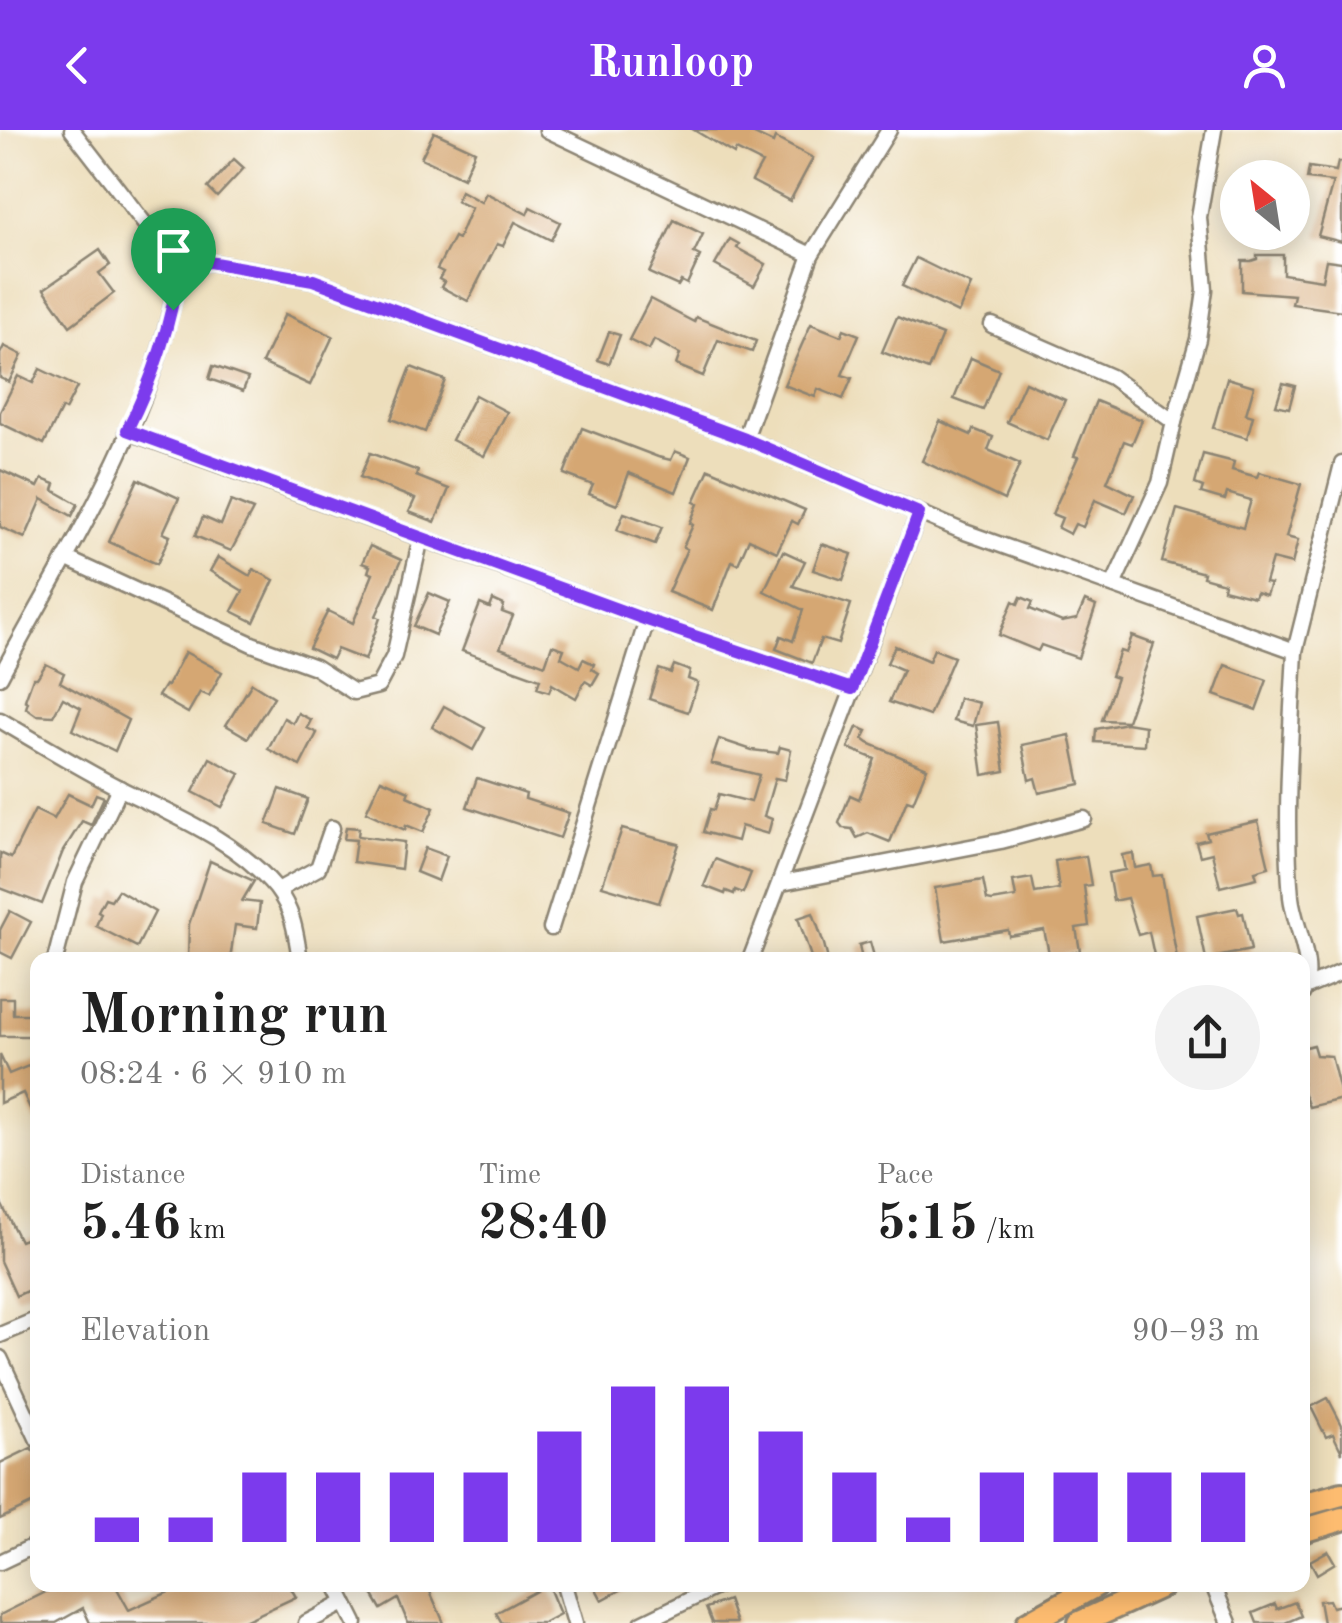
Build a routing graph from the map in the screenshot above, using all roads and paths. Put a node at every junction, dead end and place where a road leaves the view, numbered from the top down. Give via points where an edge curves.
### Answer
1 (72, 130) edge
2 (546, 130) edge
3 (889, 130) edge
4 (1214, 130) edge
5 (811, 254) junction
6 (179, 268) junction
7 (992, 324) dead end
8 (1174, 422) junction
9 (127, 430) junction
10 (745, 439) junction
11 (1342, 464) edge
12 (919, 513) junction
13 (421, 538) junction
14 (64, 558) junction
15 (1114, 583) junction
16 (647, 620) junction
17 (1295, 651) junction
18 (0, 678) edge
19 (852, 689) junction
20 (0, 720) edge
21 (120, 788) junction
22 (1084, 819) dead end
23 (332, 828) dead end
24 (782, 882) junction
25 (278, 890) junction
26 (551, 928) dead end
27 (57, 952) edge
28 (299, 952) edge
29 (753, 952) edge
30 (1303, 952) edge
31 (1342, 972) edge
32 (1310, 988) edge
33 (30, 1322) edge
34 (0, 1335) edge
35 (0, 1358) edge
36 (30, 1423) edge
37 (1342, 1494) edge
38 (1310, 1515) edge
39 (1310, 1519) edge
40 (1342, 1519) edge
41 (30, 1548) edge
42 (0, 1562) edge
43 (339, 1592) edge
44 (566, 1592) edge
45 (706, 1592) edge
46 (1083, 1592) edge
47 (1147, 1592) edge
48 (1216, 1592) edge
49 (344, 1603) junction
50 (306, 1623) edge
51 (355, 1623) edge
52 (574, 1623) edge
53 (642, 1623) edge
54 (1028, 1623) edge
55 (1080, 1623) edge
56 (1229, 1623) edge

1 - 6 street
2 - 5 street
3 - 5 street
4 - 8 street via 1199,217 1205,290
5 - 10 street
6 - 9 street via 173,310
6 - 10 street via 209,262 313,280
7 - 8 street via 1111,377
8 - 15 street via 1160,483
9 - 13 street
9 - 14 street
10 - 12 street
11 - 17 street
12 - 15 street
12 - 19 street
13 - 14 street via 394,656 378,686 354,692 315,667
13 - 16 street
14 - 18 street
15 - 17 street
16 - 19 street
16 - 26 street
17 - 30 street via 1288,778 1292,900
19 - 24 street
20 - 21 street
21 - 25 street via 248,858
21 - 27 street via 75,882
22 - 24 street
23 - 25 street via 318,868
24 - 29 street
25 - 28 street via 294,918
31 - 32 street
33 - 34 street
35 - 36 street
37 - 38 main road
39 - 40 main road
41 - 42 street
43 - 49 street
44 - 52 street
45 - 53 street
46 - 54 main road
47 - 55 main road
48 - 56 street
49 - 50 street
49 - 51 street

